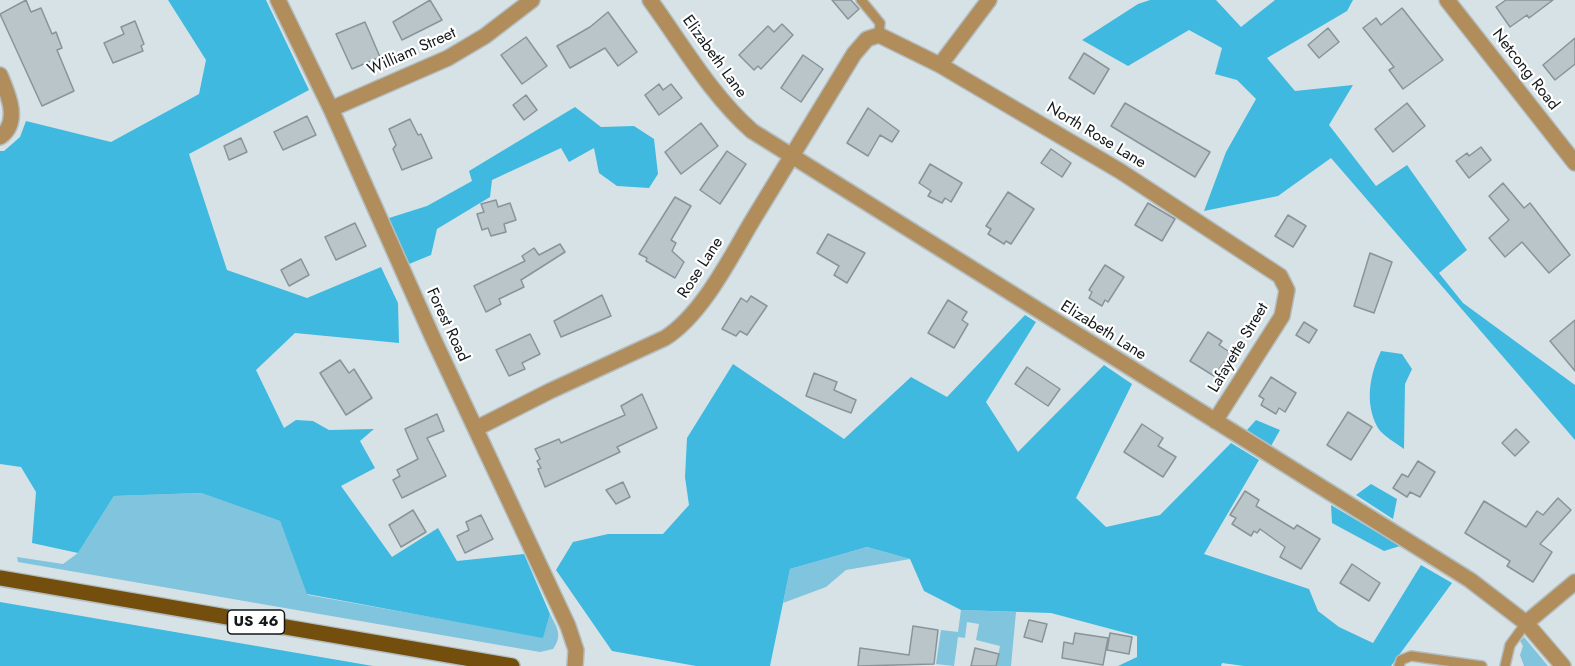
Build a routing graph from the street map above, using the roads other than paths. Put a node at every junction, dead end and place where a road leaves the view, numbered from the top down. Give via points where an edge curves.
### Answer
1 (278, 0) edge
2 (532, 0) edge
3 (650, 0) edge
4 (861, 0) edge
5 (989, 0) edge
6 (1446, 0) edge
7 (875, 35) junction
8 (940, 65) junction
9 (0, 75) edge
10 (331, 109) junction
11 (0, 137) edge
12 (791, 157) junction
13 (1575, 163) edge
14 (1287, 290) joint
15 (1215, 421) junction
16 (477, 428) junction
17 (0, 578) edge
18 (1575, 582) edge
19 (1526, 623) junction
20 (509, 666) edge
21 (575, 666) edge
22 (1399, 666) edge
23 (1482, 666) edge
24 (1505, 666) edge
25 (1563, 666) edge

1 - 10 street, Forest Road
2 - 10 street, William Street via 448,58
3 - 12 street, Elizabeth Lane via 736,117
4 - 7 lane via 880,23
5 - 8 street
6 - 13 street, Netcong Road
7 - 8 street, North Rose Lane
7 - 12 street, Rose Lane via 854,54
8 - 14 street, North Rose Lane via 1120,171 1273,270
9 - 11 street via 12,116
10 - 16 street, Forest Road
12 - 15 street, Elizabeth Lane
12 - 16 street, Rose Lane via 702,300 679,328
14 - 15 street, Lafayette Street via 1282,316
15 - 19 street, Elizabeth Lane via 1470,580
16 - 21 street, Forest Road via 568,626 576,650
17 - 20 main road, US 46
18 - 19 street
19 - 24 lane via 1510,645
19 - 25 street, Elizabeth Lane
22 - 23 lane via 1401,660 1411,656

